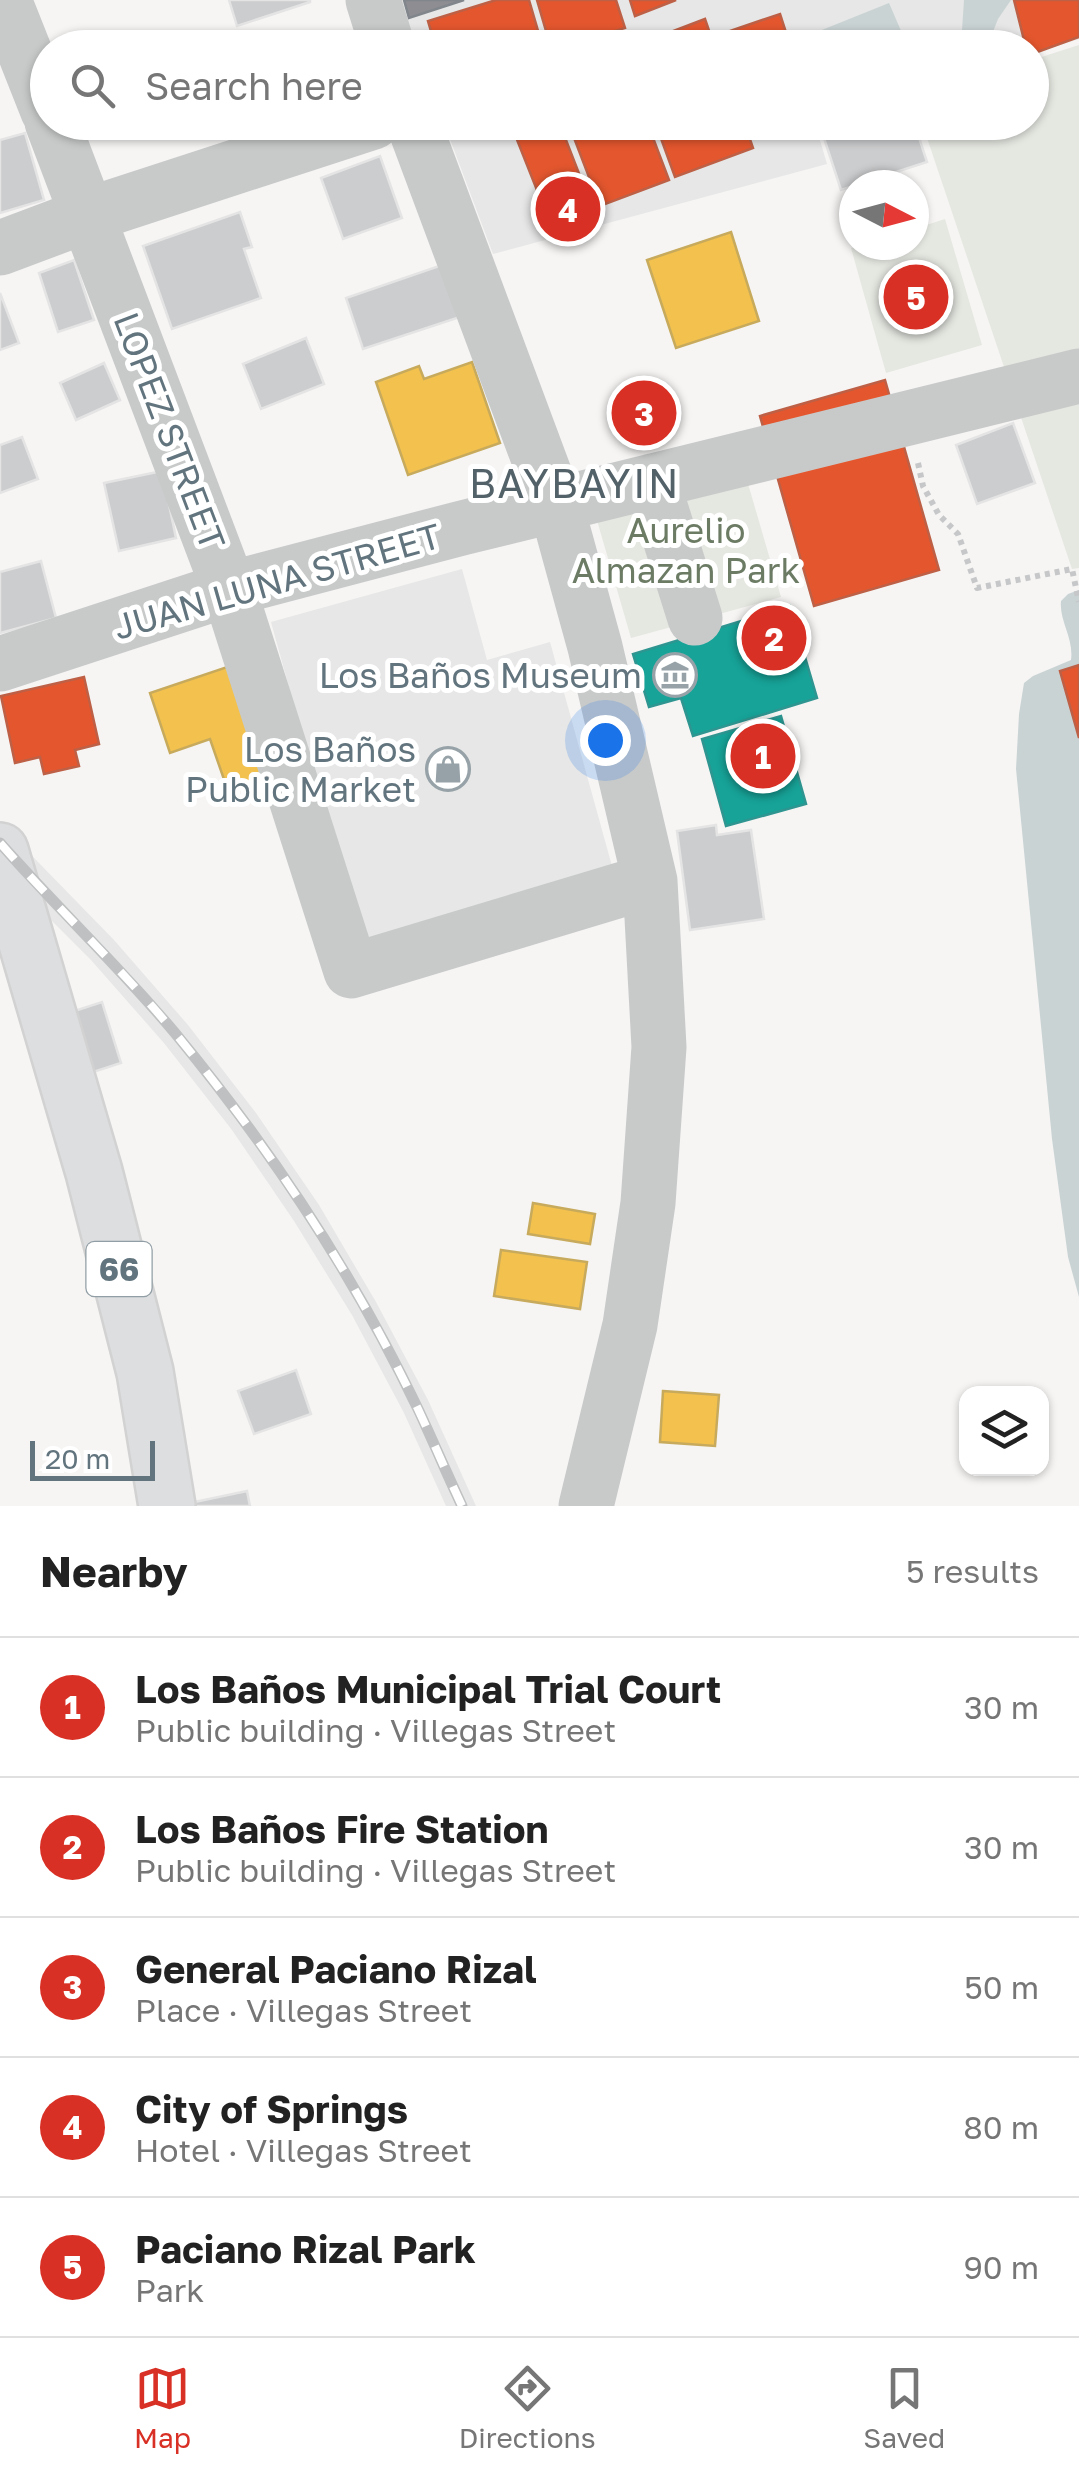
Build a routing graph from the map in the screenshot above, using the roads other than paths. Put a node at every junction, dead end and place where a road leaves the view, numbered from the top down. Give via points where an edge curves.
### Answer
1 (4, 0) edge
2 (373, 0) edge
3 (382, 30) edge
4 (30, 66) edge
5 (59, 140) edge
6 (317, 140) edge
7 (420, 140) edge
8 (88, 214) junction
9 (0, 248) edge
10 (1079, 376) edge
11 (652, 481) junction
12 (556, 504) junction
13 (229, 589) junction
14 (695, 618) dead end
15 (0, 664) edge
16 (0, 851) edge
17 (650, 881) junction
18 (0, 987) edge
19 (54, 1036) junction
20 (167, 1506) edge
21 (586, 1506) edge

1 - 4 street
2 - 3 street
5 - 8 street, LOPEZ STREET
6 - 8 street
7 - 12 street
8 - 9 street
8 - 13 street, LOPEZ STREET
10 - 11 street, JUAN LUNA STREET
11 - 12 street, JUAN LUNA STREET
11 - 14 street
12 - 13 street, JUAN LUNA STREET
12 - 17 street
13 - 15 street, JUAN LUNA STREET
13 - 17 street, LOPEZ STREET via 351,971
16 - 19 main road
17 - 21 street via 659,1047 648,1203 630,1325
18 - 19 main road
19 - 20 main road, 66 via 146,1372

